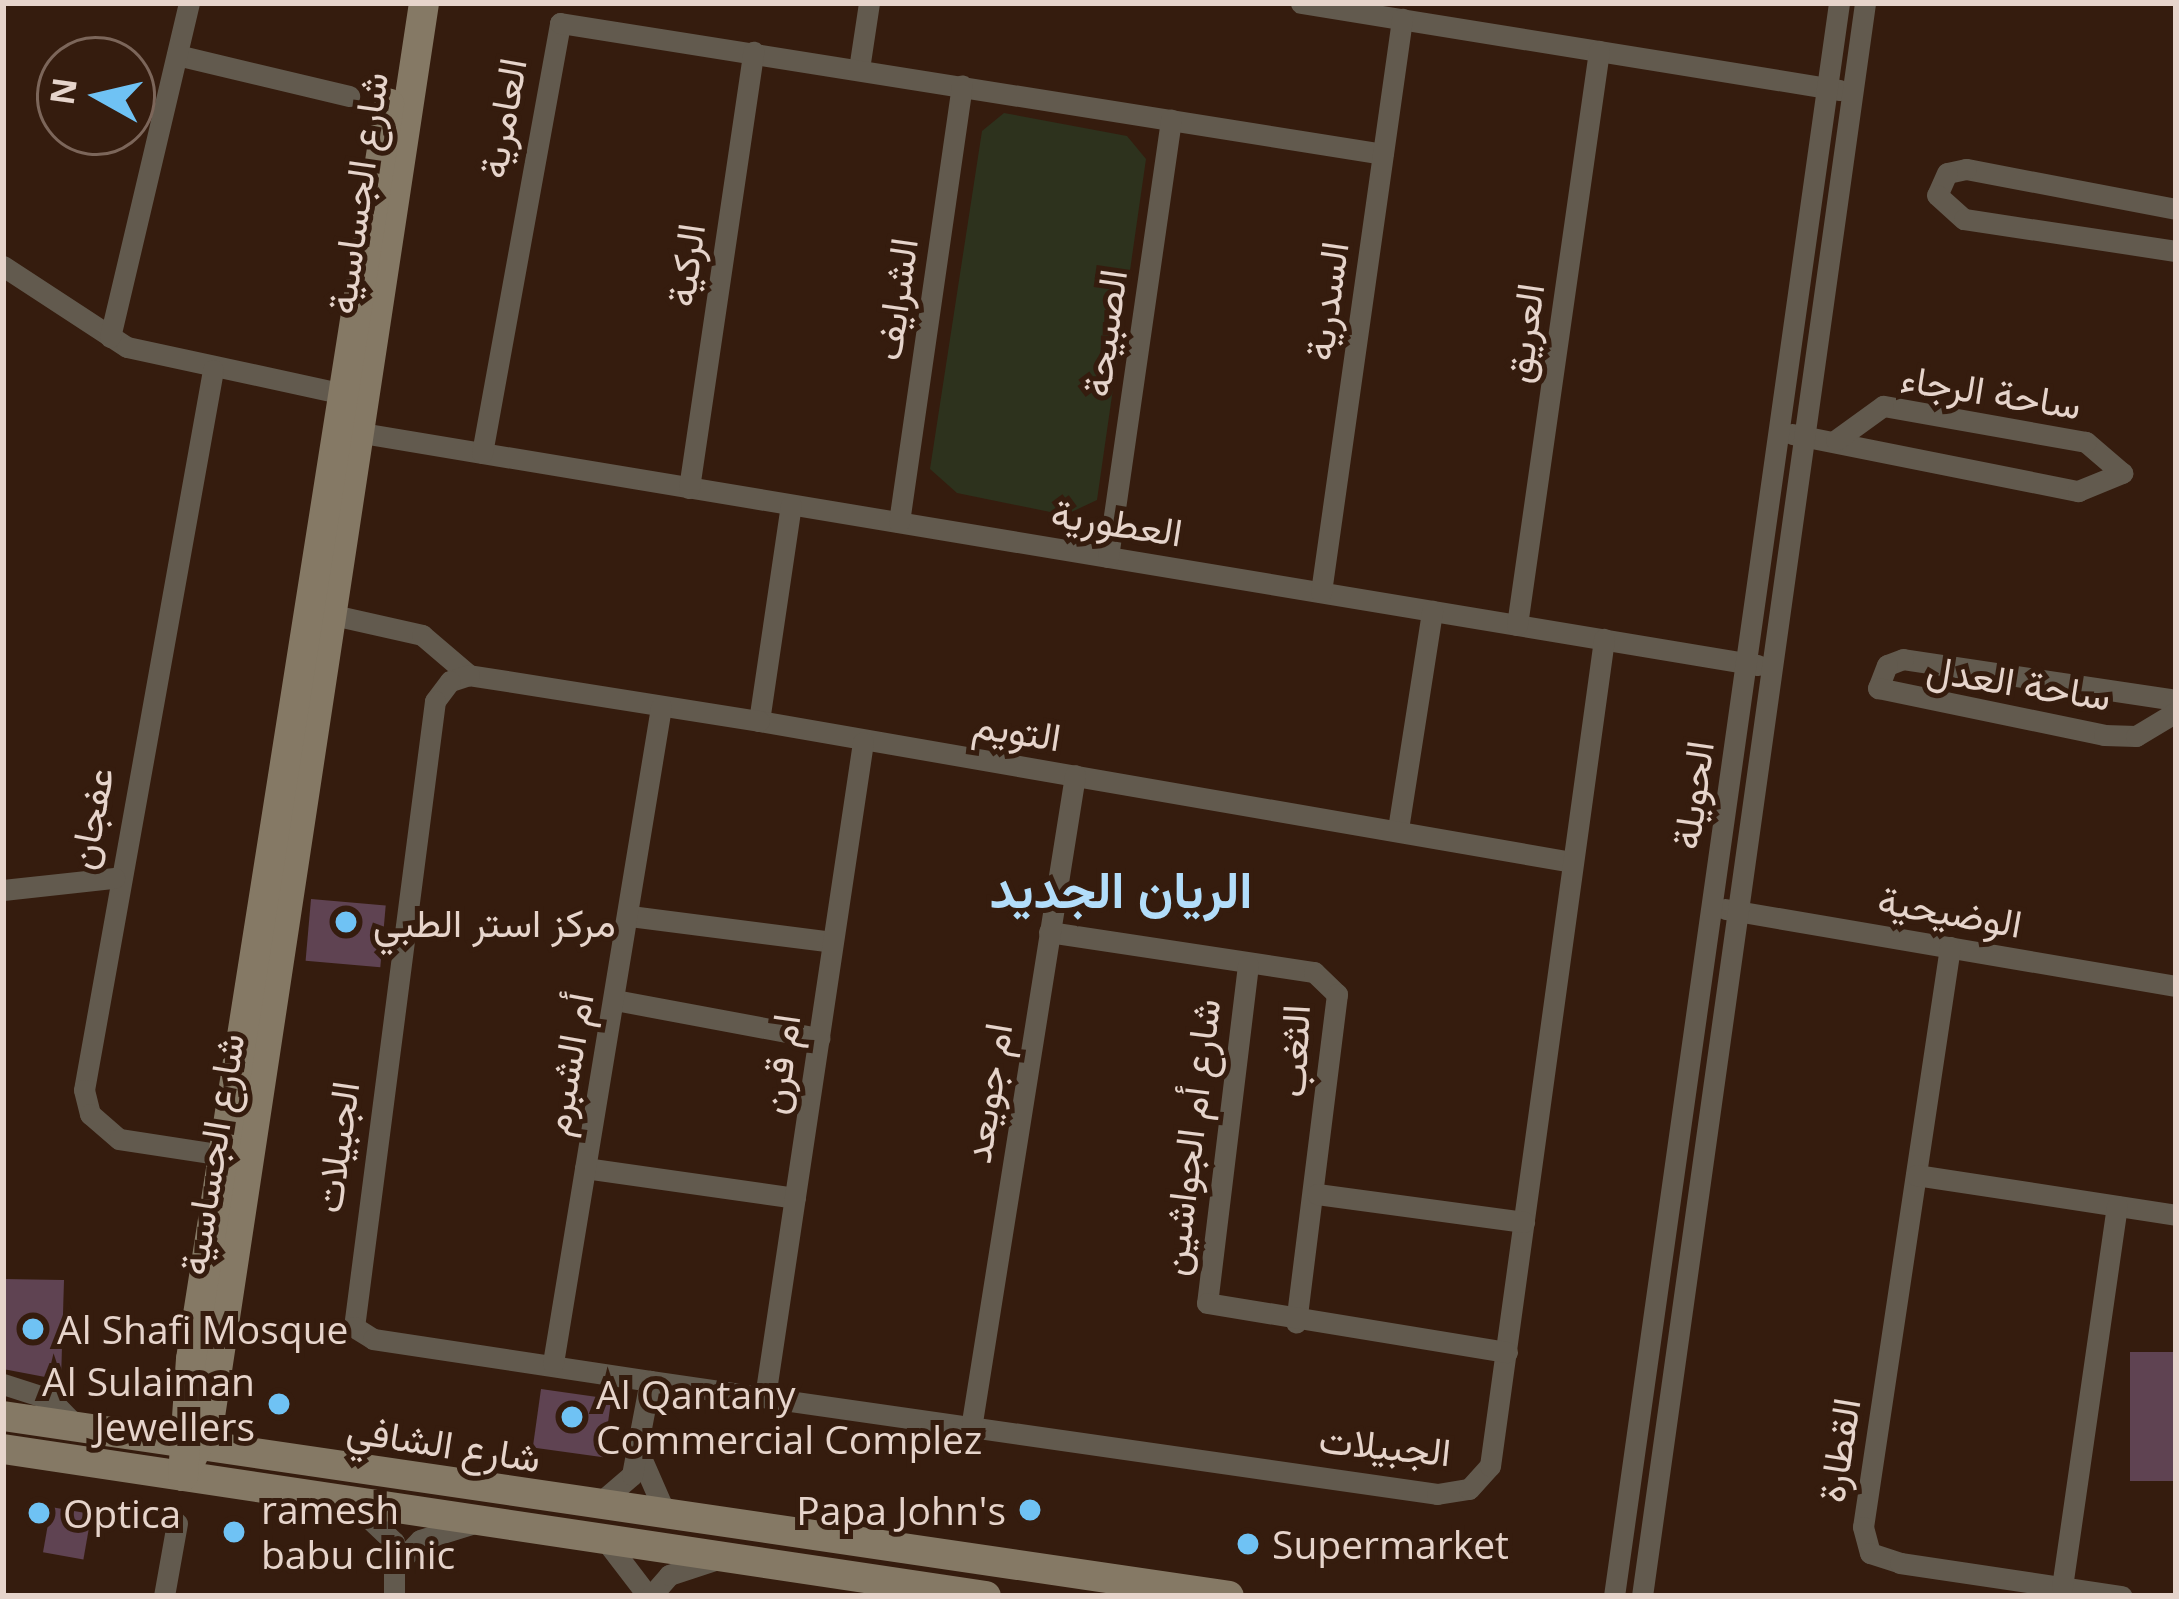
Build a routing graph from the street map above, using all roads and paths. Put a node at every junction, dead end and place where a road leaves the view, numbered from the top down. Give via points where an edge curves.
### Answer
1 (189, 3) edge
2 (404, 3) edge
3 (424, 3) edge
4 (869, 3) edge
5 (1305, 3) edge
6 (1839, 3) edge
7 (1865, 3) edge
8 (1402, 19) junction
9 (1599, 51) junction
10 (753, 52) junction
11 (176, 56) junction
12 (859, 69) junction
13 (962, 86) junction
14 (1827, 89) junction
15 (1852, 92) junction
16 (349, 96) dead end
17 (1172, 120) junction
18 (1383, 154) junction
19 (2176, 209) edge
20 (2176, 251) edge
21 (3, 266) edge
22 (110, 337) junction
23 (213, 370) junction
24 (344, 394) junction
25 (362, 433) junction
26 (1779, 433) junction
27 (1805, 435) junction
28 (1836, 440) junction
29 (482, 453) junction
30 (688, 488) junction
31 (791, 505) junction
32 (899, 522) junction
33 (1108, 557) junction
34 (1321, 592) junction
35 (1432, 611) junction
36 (323, 613) junction
37 (1517, 625) junction
38 (1604, 639) junction
39 (1747, 664) junction
40 (1772, 666) junction
41 (460, 678) junction
42 (2176, 700) edge
43 (661, 707) junction
44 (2176, 712) edge
45 (759, 721) junction
46 (863, 742) junction
47 (1075, 775) junction
48 (1398, 829) junction
49 (1572, 862) junction
50 (114, 878) junction
51 (3, 890) edge
52 (1713, 907) junction
53 (1737, 911) junction
54 (630, 916) junction
55 (1049, 932) junction
56 (832, 942) junction
57 (1950, 947) junction
58 (1248, 965) junction
59 (2176, 986) edge
60 (615, 1000) junction
61 (819, 1038) junction
62 (237, 1158) junction
63 (585, 1168) junction
64 (1916, 1175) junction
65 (1317, 1193) junction
66 (795, 1198) junction
67 (2117, 1206) junction
68 (2176, 1215) edge
69 (1524, 1222) junction
70 (1656, 1299) junction
71 (1682, 1302) junction
72 (1296, 1322) junction
73 (1507, 1352) junction
74 (553, 1363) junction
75 (650, 1381) junction
76 (3, 1384) edge
77 (766, 1396) junction
78 (3, 1416) edge
79 (972, 1422) junction
80 (75, 1425) junction
81 (193, 1443) junction
82 (3, 1450) edge
83 (639, 1452) junction
84 (183, 1476) junction
85 (356, 1505) junction
86 (596, 1507) junction
87 (668, 1518) junction
88 (177, 1523) dead end
89 (474, 1523) junction
90 (606, 1541) junction
91 (723, 1558) junction
92 (400, 1561) junction
93 (2062, 1587) junction
94 (164, 1596) edge
95 (394, 1596) edge
96 (649, 1596) edge
97 (986, 1596) edge
98 (1229, 1596) edge
99 (1614, 1596) edge
100 (1642, 1596) edge
101 (2122, 1596) edge

1 - 11 street
2 - 24 main road, شارع الجساسية
3 - 25 main road, شارع الجساسية
4 - 12 street
5 - 8 street
6 - 14 street, الحويلة
7 - 15 street, الحويلة
8 - 9 street
8 - 18 street, السدرية
9 - 14 street
9 - 37 street, العريق
10 - 12 street, العامرية
10 - 29 street, العامرية via 560,23
10 - 30 street, الركية
11 - 16 street
11 - 22 street
12 - 13 street, العامرية
13 - 17 street, العامرية
13 - 32 street, الشرايف
14 - 15 street
14 - 26 street, الحويلة
15 - 27 street, الحويلة
17 - 18 street, العامرية
17 - 33 street, الصبيحة
18 - 34 street, السدرية
19 - 20 street via 1966,169 1947,173 1936,195 1964,219
21 - 22 street
22 - 23 street
23 - 24 street
23 - 50 street, عفجان
24 - 36 main road, شارع الجساسية
25 - 29 street, العطورية
25 - 36 main road, شارع الجساسية
26 - 27 street, ساحة الرجاء
26 - 39 street, الحويلة
27 - 28 street, ساحة الرجاء
27 - 40 street, الحويلة
28 - 28 street, ساحة الرجاء via 2078,490 2122,473 2086,442 1883,406
29 - 30 street, العطورية
30 - 31 street, العطورية
31 - 32 street, العطورية
31 - 45 street
32 - 33 street, العطورية
33 - 34 street, العطورية
34 - 35 street, العطورية
35 - 37 street, العطورية
35 - 48 street
36 - 41 street via 422,635
36 - 62 main road, شارع الجساسية
37 - 38 street, العطورية
38 - 39 street, العطورية
38 - 49 street, الجبيلات
39 - 40 street, العطورية
39 - 52 street, الحويلة
40 - 53 street, الحويلة
41 - 43 street, التويم
41 - 74 street, الجبيلات via 435,701 349,1310 373,1340
42 - 44 street, ساحة العدل via 1903,659 1887,664 1878,688 2104,735 2136,736
43 - 45 street, التويم
43 - 54 street, أم الشبرم
45 - 46 street, التويم
46 - 47 street, التويم
46 - 56 street, ام قرن
47 - 48 street, التويم
47 - 55 street, ام جويعد
48 - 49 street, التويم
49 - 69 street, الجبيلات
50 - 51 street
50 - 62 street, عفجان via 86,1058 90,1114 119,1139
52 - 53 street, الوضيحية
52 - 70 street, الحويلة
53 - 57 street, الوضيحية
53 - 71 street, الحويلة
54 - 56 street
54 - 60 street, أم الشبرم
55 - 58 street, الثغب
55 - 79 street, ام جويعد
56 - 61 street, ام قرن
57 - 59 street, الوضيحية
57 - 64 street, القطارة
58 - 65 street, الثغب via 1314,972 1337,994
58 - 72 street, شارع أم الجواشين via 1202,1294 1224,1310
60 - 61 street
60 - 63 street, أم الشبرم
61 - 66 street, ام قرن
62 - 81 main road, شارع الجساسية
63 - 66 street
63 - 74 street, أم الشبرم
64 - 67 street
64 - 93 street, القطارة via 1863,1527 1870,1553
65 - 69 street
65 - 72 street, الثغب
66 - 77 street, ام قرن
67 - 68 street
67 - 93 street
69 - 73 street, الجبيلات
70 - 71 street
70 - 99 street, الحويلة
71 - 100 street, الحويلة
72 - 73 street, شارع أم الجواشين
73 - 79 street, الجبيلات via 1490,1466 1454,1492
74 - 75 street, الجبيلات
75 - 77 street, الجبيلات
75 - 83 street
76 - 80 street via 50,1399
77 - 79 street, الجبيلات
78 - 80 main road, شارع الشافي
80 - 81 main road, شارع الشافي
81 - 84 main road, شارع الجساسية
81 - 86 main road, شارع الشافي
82 - 84 main road, شارع الشافي
83 - 86 street via 617,1495
83 - 87 street
84 - 85 main road, شارع الشافي
85 - 89 main road, شارع الشافي
85 - 92 street, شارع الشافي
86 - 87 main road, شارع الشافي
87 - 98 main road, شارع الشافي
88 - 94 street
89 - 90 main road, شارع الشافي
89 - 92 street, شارع الشافي via 420,1540
90 - 91 main road, شارع الشافي
90 - 96 street
91 - 96 street via 669,1575
91 - 97 main road, شارع الشافي
92 - 95 street
93 - 101 street, القطارة

